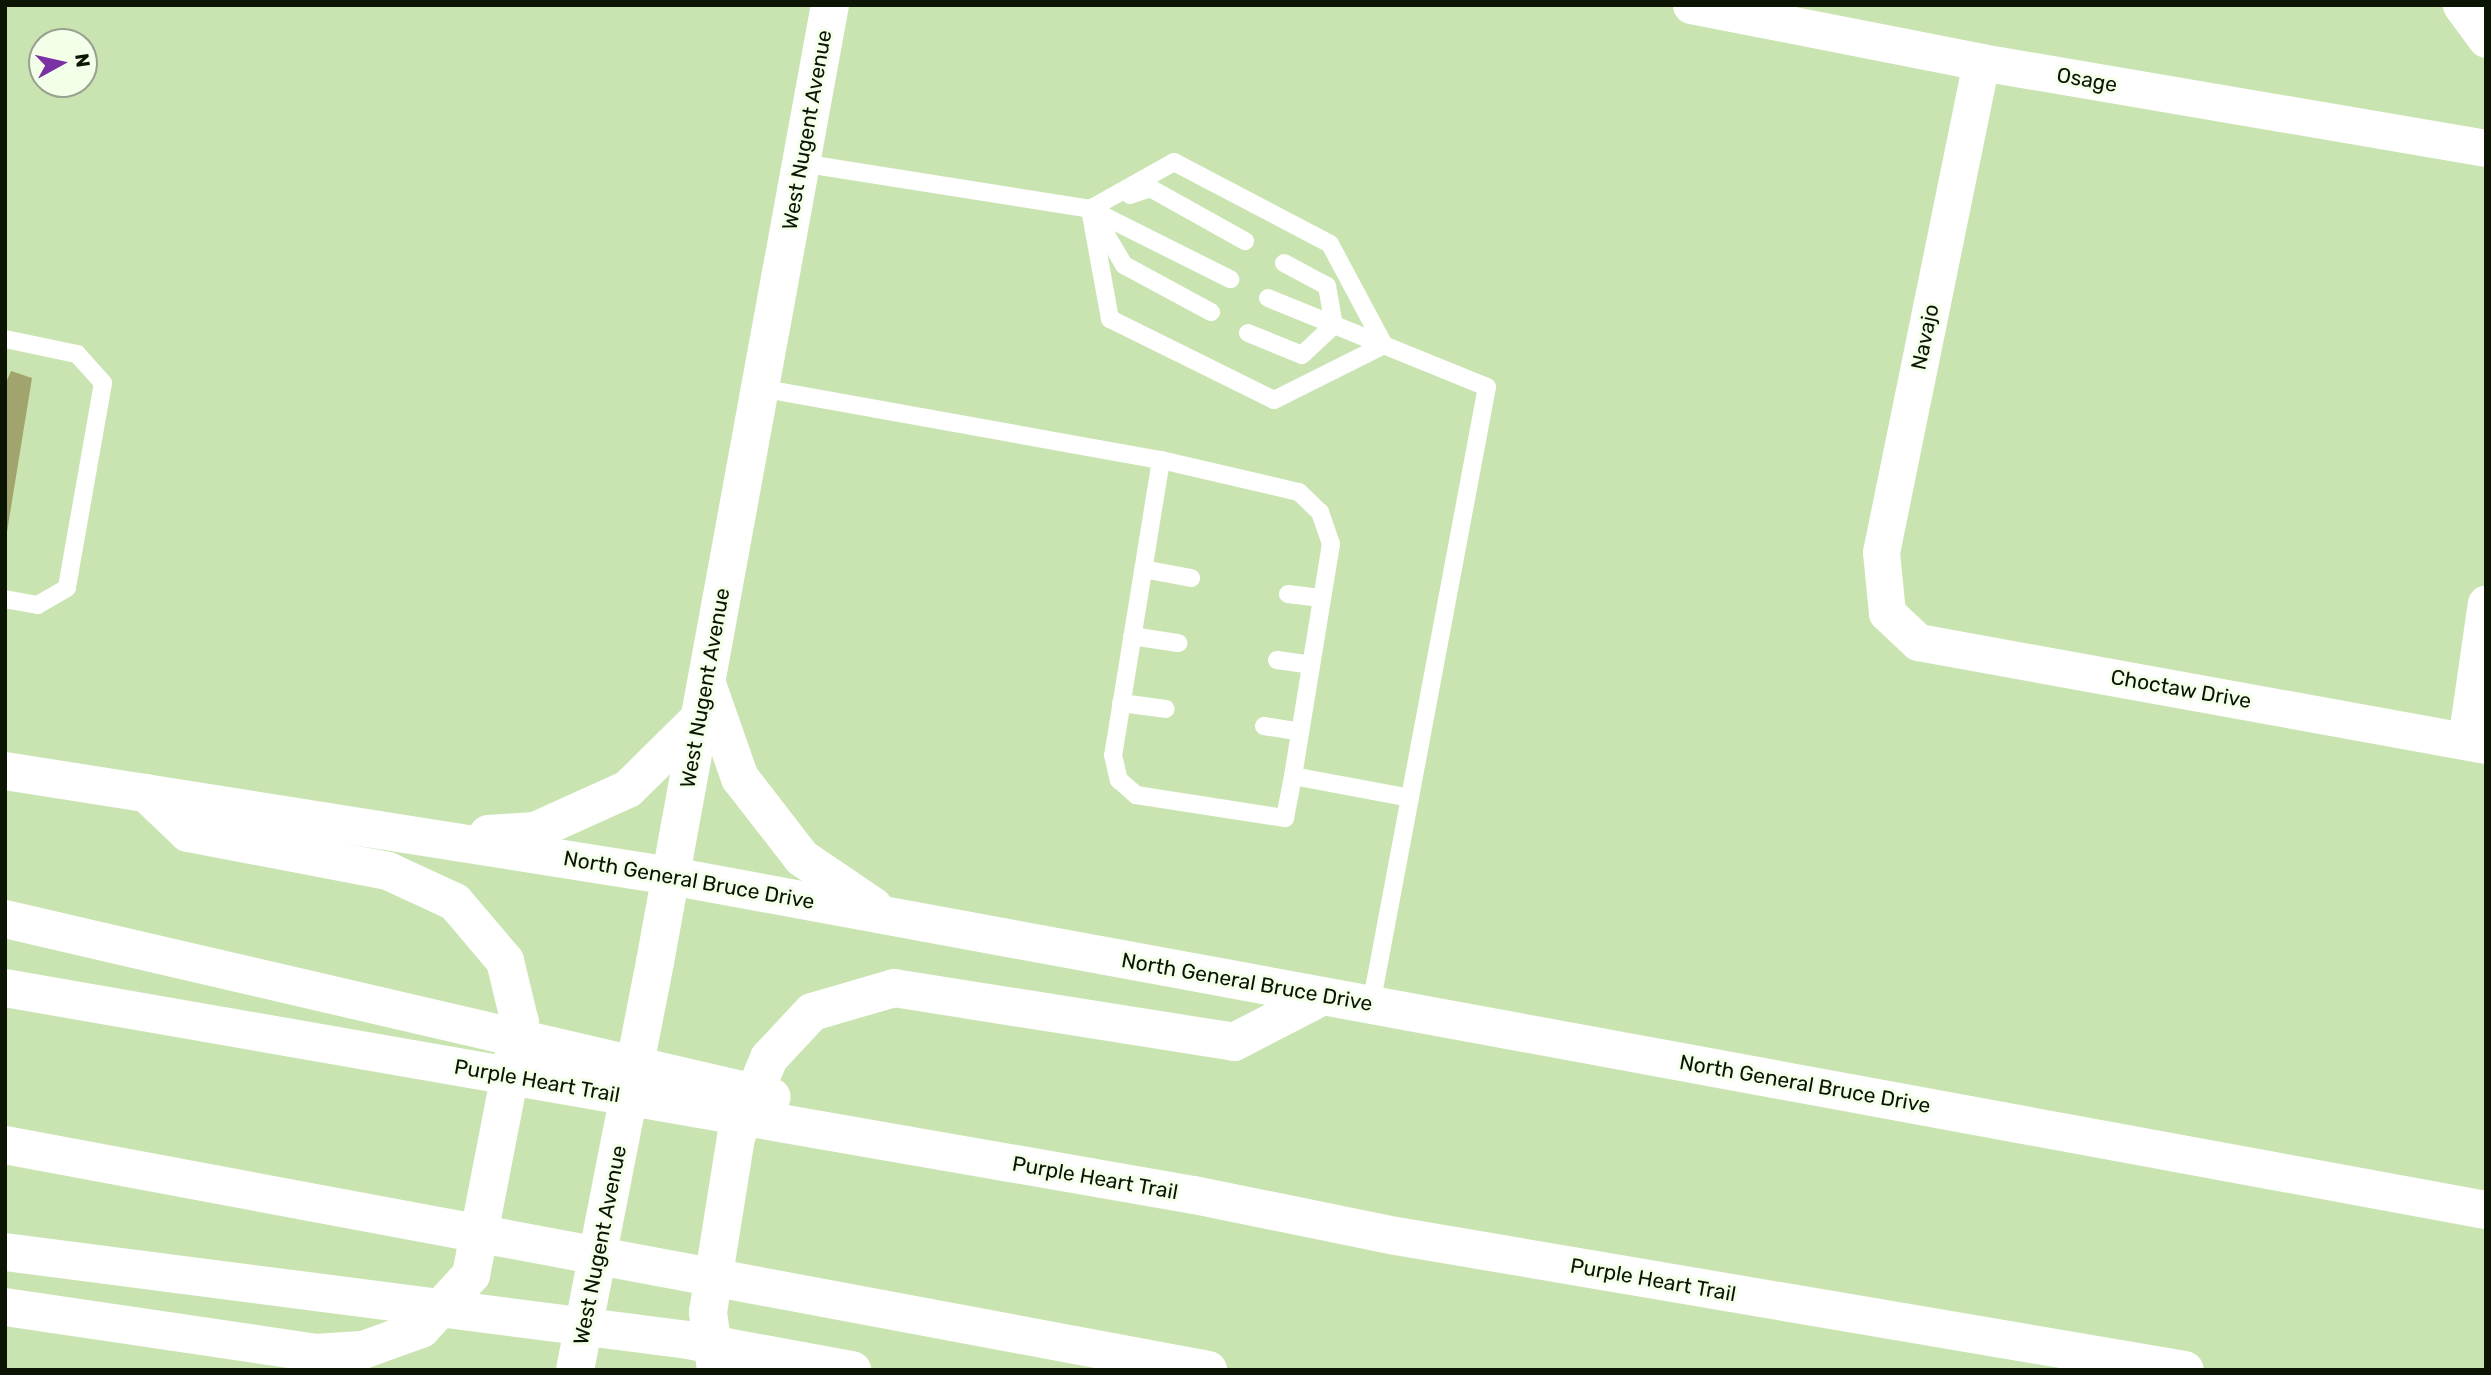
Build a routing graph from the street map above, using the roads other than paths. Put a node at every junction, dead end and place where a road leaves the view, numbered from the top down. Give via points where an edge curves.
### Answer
1 (830, 5) edge
2 (1691, 5) edge
3 (2461, 5) edge
4 (2486, 39) edge
5 (1981, 62) junction
6 (2486, 148) edge
7 (801, 163) junction
8 (1090, 209) junction
9 (1245, 240) dead end
10 (1284, 263) dead end
11 (1230, 279) dead end
12 (1268, 298) dead end
13 (1211, 312) dead end
14 (1334, 325) junction
15 (1248, 333) dead end
16 (5, 340) edge
17 (1384, 345) junction
18 (760, 388) junction
19 (1161, 460) junction
20 (1143, 569) junction
21 (1192, 578) dead end
22 (1288, 594) dead end
23 (1322, 598) junction
24 (5, 599) edge
25 (2486, 603) edge
26 (1887, 613) joint
27 (1132, 636) junction
28 (1178, 643) dead end
29 (1277, 660) dead end
30 (1311, 665) junction
31 (703, 700) junction
32 (1121, 703) junction
33 (1166, 709) dead end
34 (1264, 726) dead end
35 (1300, 732) junction
36 (2476, 743) edge
37 (5, 771) edge
38 (1293, 776) junction
39 (146, 793) junction
40 (1410, 798) junction
41 (435, 838) junction
42 (671, 876) junction
43 (886, 915) junction
44 (5, 919) edge
45 (5, 988) edge
46 (1323, 996) junction
47 (1371, 1004) junction
48 (5, 1145) edge
49 (1194, 1195) junction
50 (2486, 1210) edge
51 (5, 1252) edge
52 (5, 1307) edge
53 (575, 1370) edge
54 (716, 1370) edge
55 (852, 1370) edge
56 (1208, 1370) edge
57 (2185, 1370) edge

1 - 7 main road, West Nugent Avenue
2 - 5 street, Osage
3 - 4 street
5 - 6 street, Osage
5 - 26 street, Navajo via 1881,552
7 - 8 lane
7 - 18 main road, West Nugent Avenue
8 - 9 lane via 1150,188
8 - 11 lane
8 - 13 lane via 1124,265
8 - 17 lane via 1174,162 1330,244
8 - 17 lane via 1110,319 1275,400
10 - 14 lane via 1327,286
12 - 14 lane
14 - 15 lane via 1302,355
14 - 17 lane
16 - 24 lane via 77,354 103,383 67,588 38,605
17 - 40 lane via 1487,387
18 - 19 lane
18 - 31 main road, West Nugent Avenue
19 - 20 lane
19 - 23 lane via 1299,492 1320,512 1331,544
20 - 21 lane
20 - 27 lane
22 - 23 lane
23 - 30 lane
25 - 36 street
26 - 36 street, Choctaw Drive via 1918,642
27 - 28 lane
27 - 32 lane
29 - 30 lane
30 - 35 lane
31 - 41 main road via 628,789 535,831
31 - 42 main road, West Nugent Avenue
31 - 43 main road via 740,778 802,858
32 - 33 lane
32 - 38 lane via 1113,755 1119,780 1136,795 1285,818
34 - 35 lane
35 - 38 lane
37 - 39 main road, North General Bruce Drive
38 - 40 lane
39 - 41 main road, North General Bruce Drive
39 - 52 main road via 188,833 388,870 455,902 505,961 520,1023 471,1275 421,1329 363,1350 315,1353
40 - 47 lane
41 - 42 main road, North General Bruce Drive
42 - 43 main road, North General Bruce Drive
42 - 53 main road, West Nugent Avenue
43 - 46 main road, North General Bruce Drive
44 - 49 main road
45 - 49 main road, Purple Heart Trail
46 - 47 main road, North General Bruce Drive
46 - 54 main road via 1234,1042 894,988 812,1012 769,1058 736,1137 708,1312
47 - 50 main road, North General Bruce Drive
48 - 56 main road
49 - 57 main road, Purple Heart Trail via 1396,1237
51 - 55 main road via 688,1340

